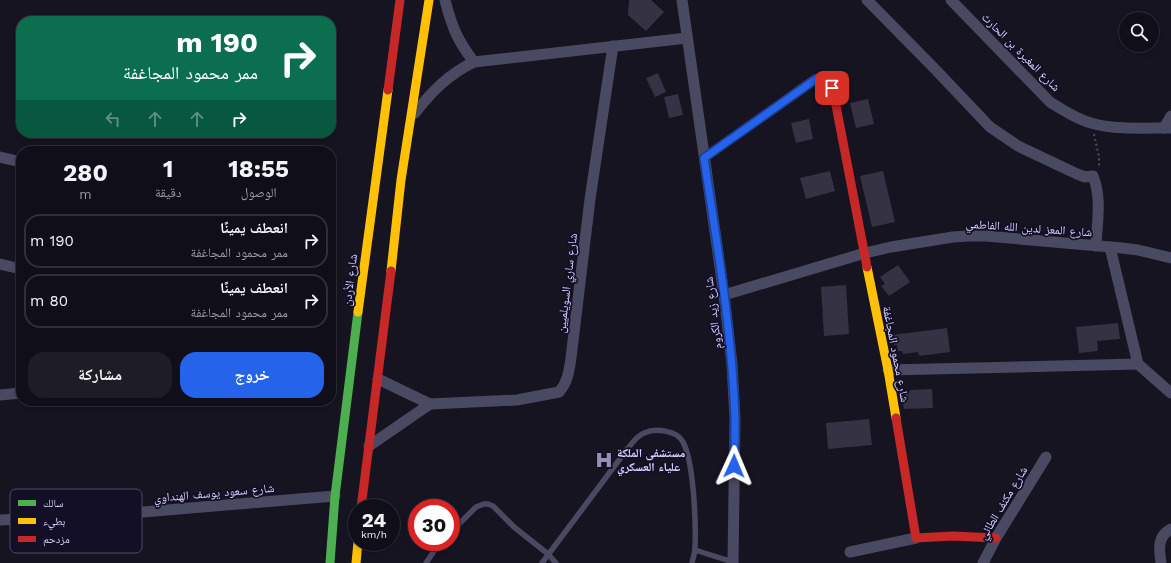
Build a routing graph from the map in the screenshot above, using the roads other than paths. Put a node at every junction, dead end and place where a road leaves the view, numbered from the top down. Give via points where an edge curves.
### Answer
1 (400, 0) edge
2 (429, 0) edge
3 (444, 0) edge
4 (682, 0) edge
5 (867, 0) edge
6 (951, 0) edge
7 (687, 38) junction
8 (613, 46) junction
9 (474, 62) junction
10 (1171, 116) edge
11 (410, 120) junction
12 (1167, 128) edge
13 (0, 157) edge
14 (704, 158) junction
15 (16, 161) edge
16 (1096, 246) junction
17 (1110, 247) junction
18 (865, 253) junction
19 (1171, 258) edge
20 (0, 264) edge
21 (16, 268) edge
22 (724, 295) junction
23 (1138, 364) junction
24 (888, 370) junction
25 (378, 379) junction
26 (16, 393) edge
27 (1171, 394) edge
28 (0, 395) edge
29 (430, 404) junction
30 (369, 446) junction
31 (1046, 457) dead end
32 (335, 496) junction
33 (362, 499) edge
34 (142, 512) edge
35 (0, 520) edge
36 (10, 520) edge
37 (460, 523) edge
38 (1171, 529) edge
39 (916, 538) junction
40 (996, 538) junction
41 (695, 550) junction
42 (357, 551) edge
43 (434, 551) edge
44 (850, 552) dead end
45 (548, 554) junction
46 (330, 563) edge
47 (356, 563) edge
48 (426, 563) edge
49 (542, 563) edge
50 (556, 563) edge
51 (692, 563) edge
52 (733, 563) edge
53 (983, 563) edge
54 (1161, 563) edge

1 - 32 main road, شارع الأردن via 367,236
2 - 11 main road
3 - 9 street via 456,34
4 - 7 street, شارع زيد الكروم
5 - 16 street via 990,127 1018,146 1084,177 1093,176 1099,198
6 - 12 street, شارع المغيرة بن الحارث via 1050,102 1092,124
7 - 8 street
7 - 14 street, شارع زيد الكروم
8 - 9 street
8 - 29 street, شارع ساري السويلميين via 590,199 576,326 566,382 559,392 517,400
9 - 11 street via 459,69 440,84
10 - 12 street
11 - 25 main road
13 - 15 street
14 - 18 main road, شارع محمود المجاغفة via 816,79 821,79 829,84 834,95
14 - 22 street, شارع زيد الكروم
16 - 17 street, شارع المعز لدين الله الفاطمي
16 - 18 street, شارع المعز لدين الله الفاطمي via 968,236
17 - 19 street, شارع المعز لدين الله الفاطمي via 1138,250
17 - 23 street
18 - 22 street, شارع المعز لدين الله الفاطمي
18 - 24 main road, شارع محمود المجاغفة
20 - 21 street
22 - 52 street, شارع زيد الكروم via 735,419
23 - 24 street
23 - 27 street
24 - 39 main road, شارع محمود المجاغفة
25 - 29 street, شارع ساري السويلميين
25 - 30 main road
26 - 28 street
29 - 30 street
30 - 33 main road
31 - 40 street, شارع مكنف الطائي
32 - 34 street, شارع سعود يوسف الهنداوي
32 - 46 main road, شارع الأردن
35 - 36 street, شارع سعود يوسف الهنداوي
37 - 45 lane via 476,507 488,504
38 - 54 street via 1162,536 1160,542
39 - 40 main road
39 - 44 street
40 - 53 street, شارع مكنف الطائي
41 - 45 lane via 694,504 683,440 676,434 656,430 645,432 629,447
41 - 51 lane
41 - 52 lane
42 - 47 main road
43 - 48 lane
45 - 49 lane
45 - 50 lane

